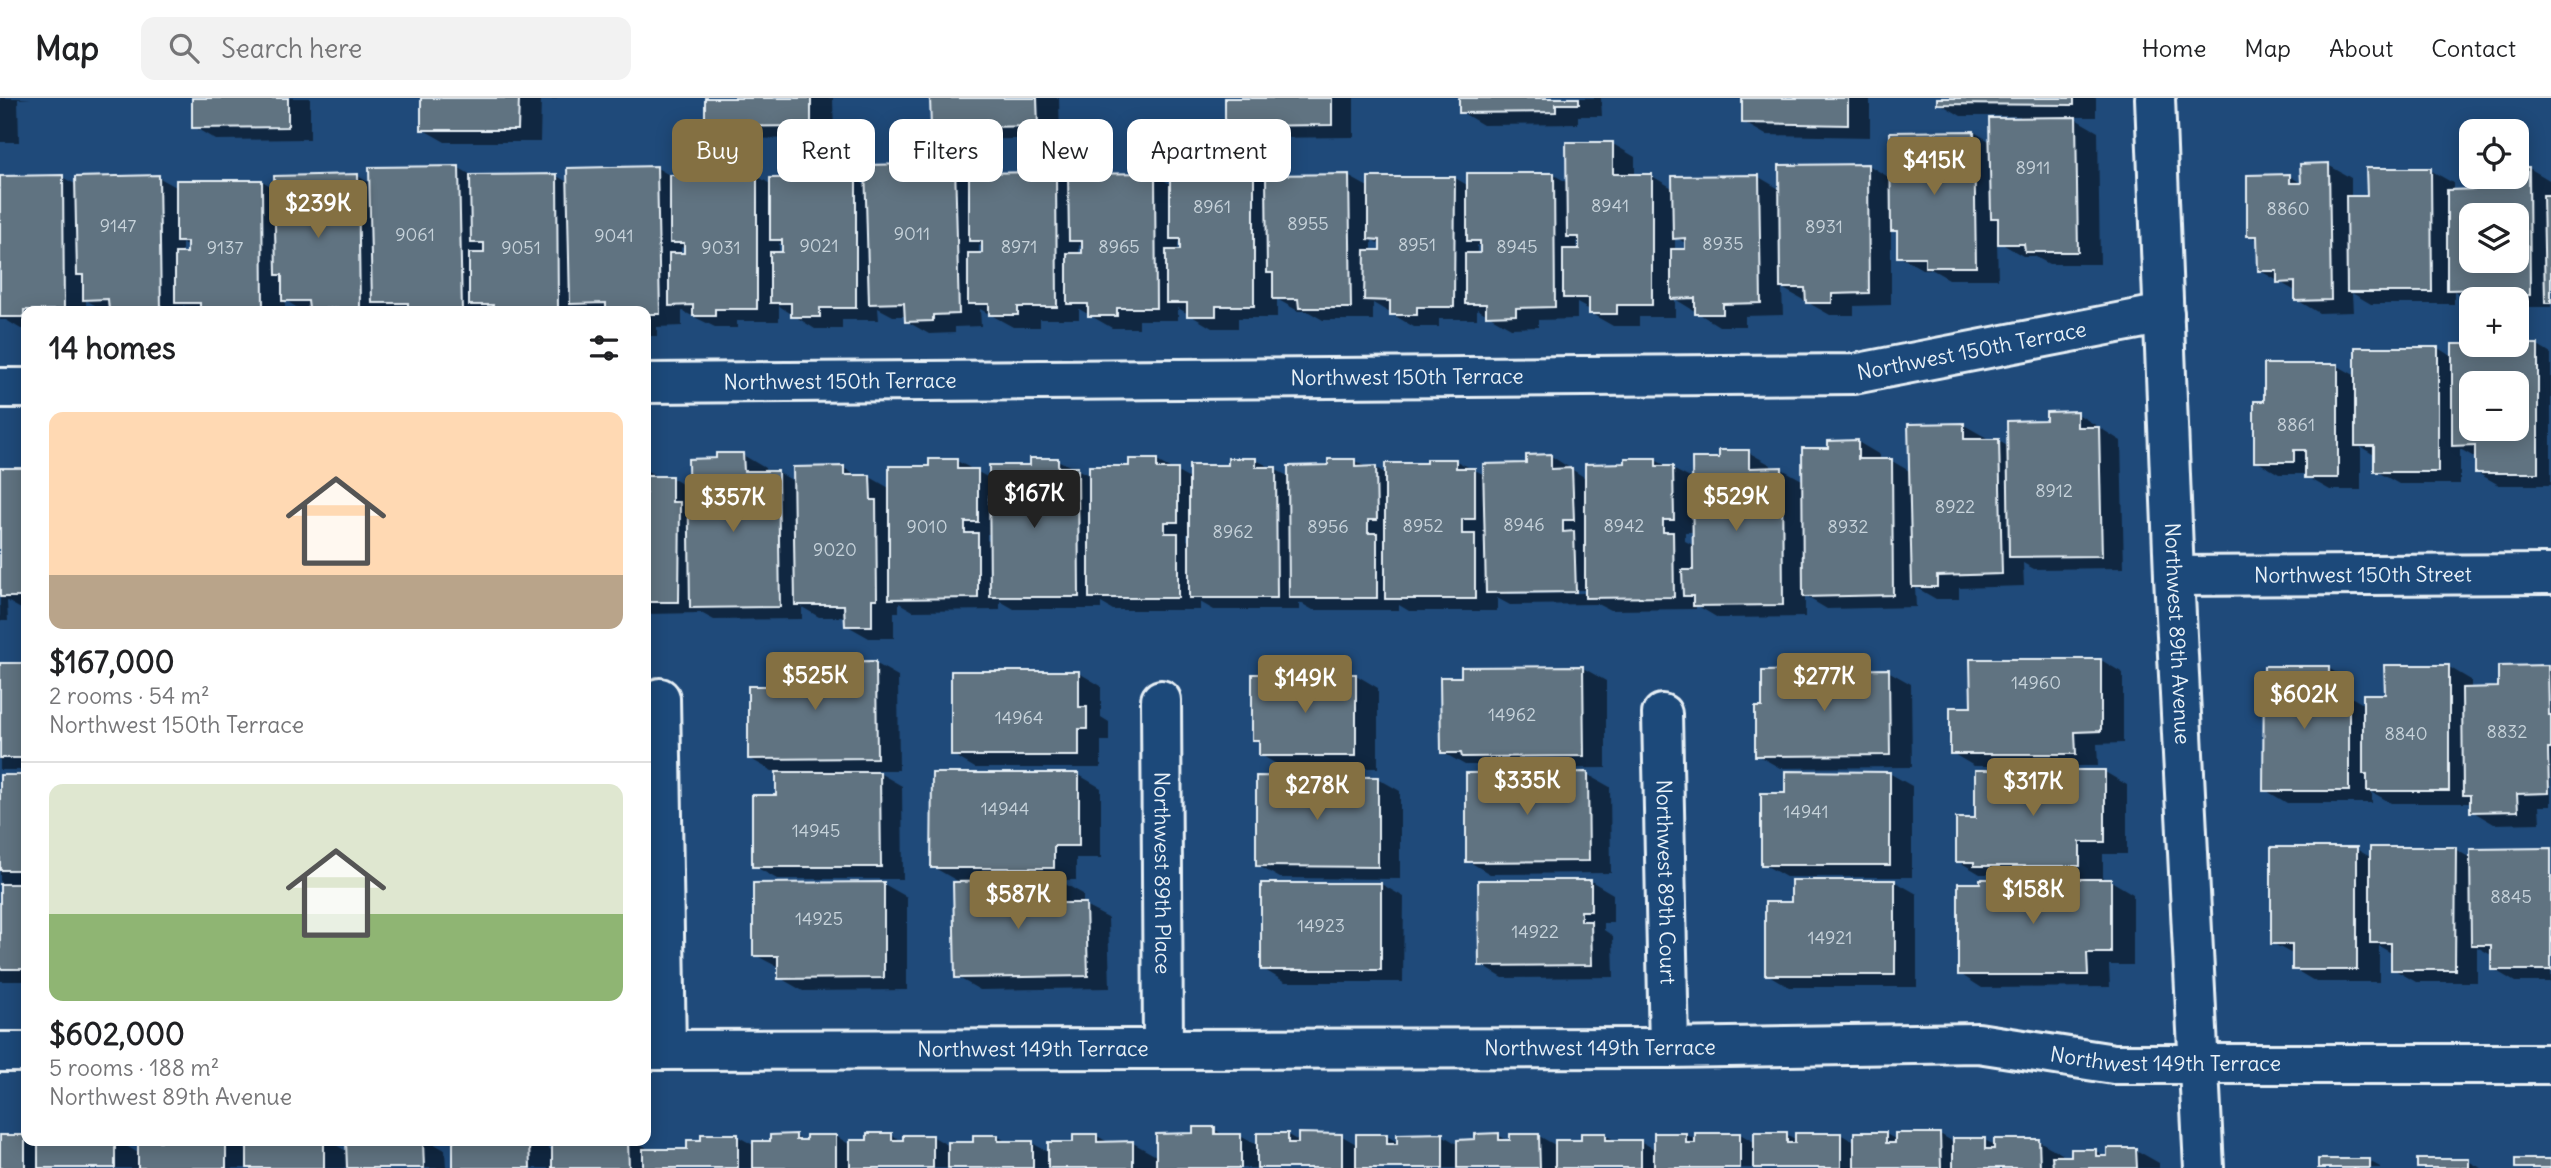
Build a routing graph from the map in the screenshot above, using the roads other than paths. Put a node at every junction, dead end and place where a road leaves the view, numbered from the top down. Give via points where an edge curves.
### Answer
1 (2155, 98) edge
2 (2164, 314) junction
3 (651, 383) edge
4 (0, 388) edge
5 (21, 388) edge
6 (2551, 574) edge
7 (2174, 576) junction
8 (660, 698) dead end
9 (1161, 700) dead end
10 (1662, 714) dead end
11 (1163, 1048) junction
12 (1669, 1048) junction
13 (656, 1050) edge
14 (0, 1052) edge
15 (21, 1052) edge
16 (2551, 1064) edge
17 (2199, 1066) junction
18 (2204, 1168) edge

1 - 2 street, Northwest 89th Avenue
2 - 3 street, Northwest 150th Terrace via 1854,374
2 - 7 street, Northwest 89th Avenue
4 - 5 street
6 - 7 street, Northwest 150th Street
7 - 17 street, Northwest 89th Avenue
8 - 13 street
9 - 11 street, Northwest 89th Place
10 - 12 street, Northwest 89th Court
11 - 12 street, Northwest 149th Terrace
11 - 13 street, Northwest 149th Terrace
12 - 17 street, Northwest 149th Terrace via 1978,1043 2114,1064
14 - 15 street
16 - 17 street, Northwest 149th Terrace
17 - 18 street, Northwest 89th Avenue

